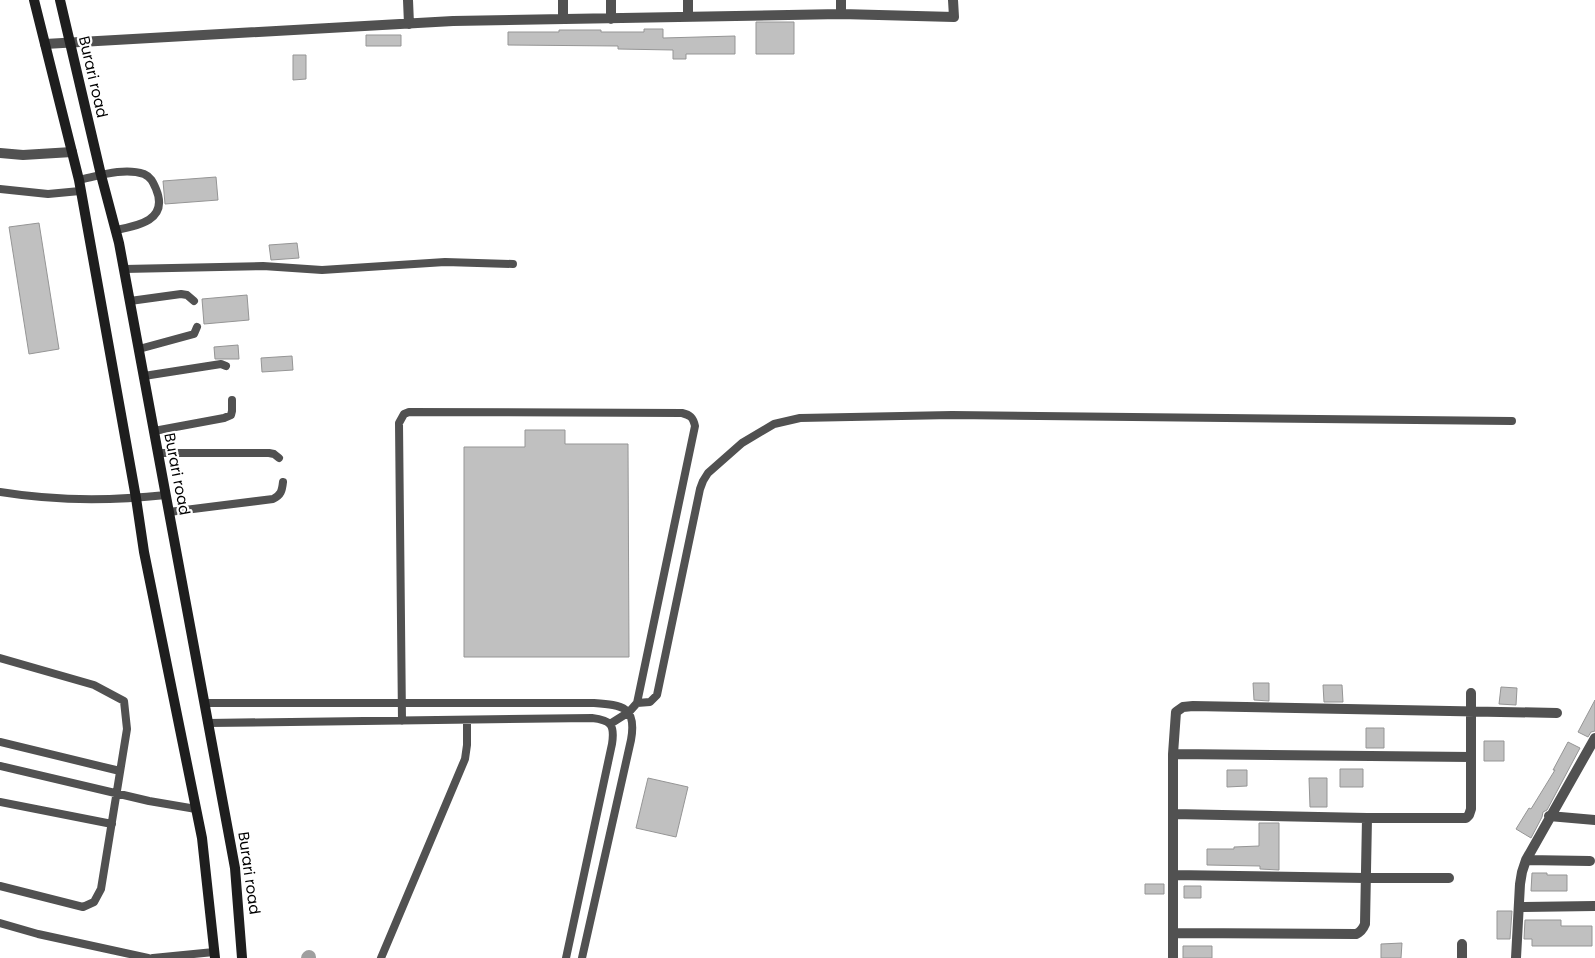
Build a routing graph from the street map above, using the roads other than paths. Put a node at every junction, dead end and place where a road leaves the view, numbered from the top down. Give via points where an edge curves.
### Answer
1 (34, 0) edge
2 (60, 0) edge
3 (408, 0) edge
4 (563, 0) edge
5 (611, 0) edge
6 (688, 0) edge
7 (841, 0) edge
8 (953, 0) edge
9 (841, 14) junction
10 (688, 17) junction
11 (611, 18) junction
12 (563, 19) junction
13 (409, 24) junction
14 (69, 43) junction
15 (45, 44) junction
16 (72, 152) junction
17 (0, 153) edge
18 (101, 175) junction
19 (78, 180) junction
20 (0, 188) edge
21 (80, 191) junction
22 (116, 230) junction
23 (512, 264) dead end
24 (124, 269) junction
25 (130, 301) junction
26 (194, 301) dead end
27 (197, 328) dead end
28 (139, 349) junction
29 (226, 366) dead end
30 (144, 376) junction
31 (232, 400) dead end
32 (1512, 421) dead end
33 (154, 431) junction
34 (158, 453) junction
35 (279, 458) dead end
36 (283, 482) dead end
37 (0, 492) edge
38 (166, 494) junction
39 (136, 498) junction
40 (169, 512) junction
41 (0, 658) edge
42 (1472, 693) dead end
43 (204, 703) junction
44 (402, 703) junction
45 (540, 703) junction
46 (637, 703) junction
47 (1472, 711) junction
48 (629, 712) junction
49 (1557, 713) dead end
50 (540, 719) junction
51 (467, 720) junction
52 (402, 721) junction
53 (208, 723) junction
54 (610, 724) junction
55 (0, 742) edge
56 (1594, 742) edge
57 (1173, 754) junction
58 (1472, 757) junction
59 (0, 766) edge
60 (120, 771) junction
61 (117, 793) junction
62 (0, 802) edge
63 (196, 809) junction
64 (1173, 814) junction
65 (1550, 816) junction
66 (1367, 818) junction
67 (1595, 820) edge
68 (112, 824) junction
69 (1526, 860) junction
70 (1590, 861) dead end
71 (1173, 875) junction
72 (1365, 878) junction
73 (1450, 878) dead end
74 (0, 886) edge
75 (579, 895) junction
76 (595, 899) junction
77 (1595, 906) edge
78 (1519, 907) junction
79 (0, 923) edge
80 (1173, 933) junction
81 (1462, 944) dead end
82 (214, 955) edge
83 (148, 958) edge
84 (153, 958) edge
85 (242, 958) edge
86 (381, 958) edge
87 (566, 958) edge
88 (582, 958) edge
89 (1173, 958) edge
90 (1462, 958) edge
91 (1516, 958) edge

1 - 15 main road
2 - 14 main road, Burari road
3 - 13 street
4 - 12 street
5 - 11 street
6 - 10 street
7 - 9 street
8 - 9 street via 954,17
9 - 10 street
10 - 11 street
11 - 12 street
12 - 13 street
13 - 14 street
14 - 15 street
14 - 18 main road, Burari road
15 - 16 main road
16 - 17 street
16 - 19 main road
18 - 19 lane
18 - 22 main road, Burari road
18 - 22 lane via 145,174 151,178 157,192 158,205 148,221
19 - 21 main road
20 - 21 lane via 48,194
21 - 39 main road
22 - 24 main road, Burari road
23 - 24 lane via 445,262 322,270 263,266
24 - 25 main road, Burari road
25 - 26 lane via 181,294
25 - 28 main road, Burari road
27 - 28 lane via 194,334
28 - 30 main road, Burari road
29 - 30 lane via 221,364
30 - 33 main road, Burari road
31 - 33 lane via 231,415 224,418
32 - 46 lane via 952,415 800,418 774,424 742,443 703,481 657,695 650,702
33 - 34 main road, Burari road
34 - 35 lane via 269,453
34 - 38 main road, Burari road
36 - 40 lane via 282,491 273,499
37 - 39 lane via 52,499
38 - 39 lane
38 - 40 main road, Burari road
39 - 63 main road
40 - 43 main road, Burari road
41 - 60 lane via 94,685 124,701 127,729
42 - 47 street
43 - 44 lane
43 - 53 main road, Burari road
44 - 45 lane
44 - 46 lane via 399,423 404,414 689,414 695,426
44 - 52 lane
45 - 48 lane via 610,704
45 - 50 lane
46 - 48 lane
47 - 49 street
47 - 57 street via 1183,707 1176,712
47 - 58 street
48 - 54 lane
48 - 76 lane via 634,727
50 - 51 lane
50 - 54 lane via 592,718
51 - 52 lane
51 - 86 lane via 466,759
52 - 53 lane
53 - 85 main road, Burari road via 235,868
54 - 75 lane via 614,734
55 - 60 lane
56 - 65 street
57 - 58 street
57 - 64 street
58 - 66 street via 1471,809 1466,818
59 - 61 lane
60 - 61 lane
61 - 63 lane
61 - 68 lane
62 - 68 lane
63 - 82 main road
64 - 66 street
64 - 71 street
65 - 67 street
65 - 69 street
66 - 72 street
68 - 74 lane via 101,889 94,902 83,907
69 - 70 street
69 - 78 street
71 - 72 street
71 - 80 street
72 - 73 street
72 - 80 street via 1365,924 1356,934
75 - 76 lane
75 - 87 lane
76 - 88 lane
77 - 78 street
78 - 91 street
79 - 83 lane
80 - 89 street
81 - 90 street
82 - 84 lane

